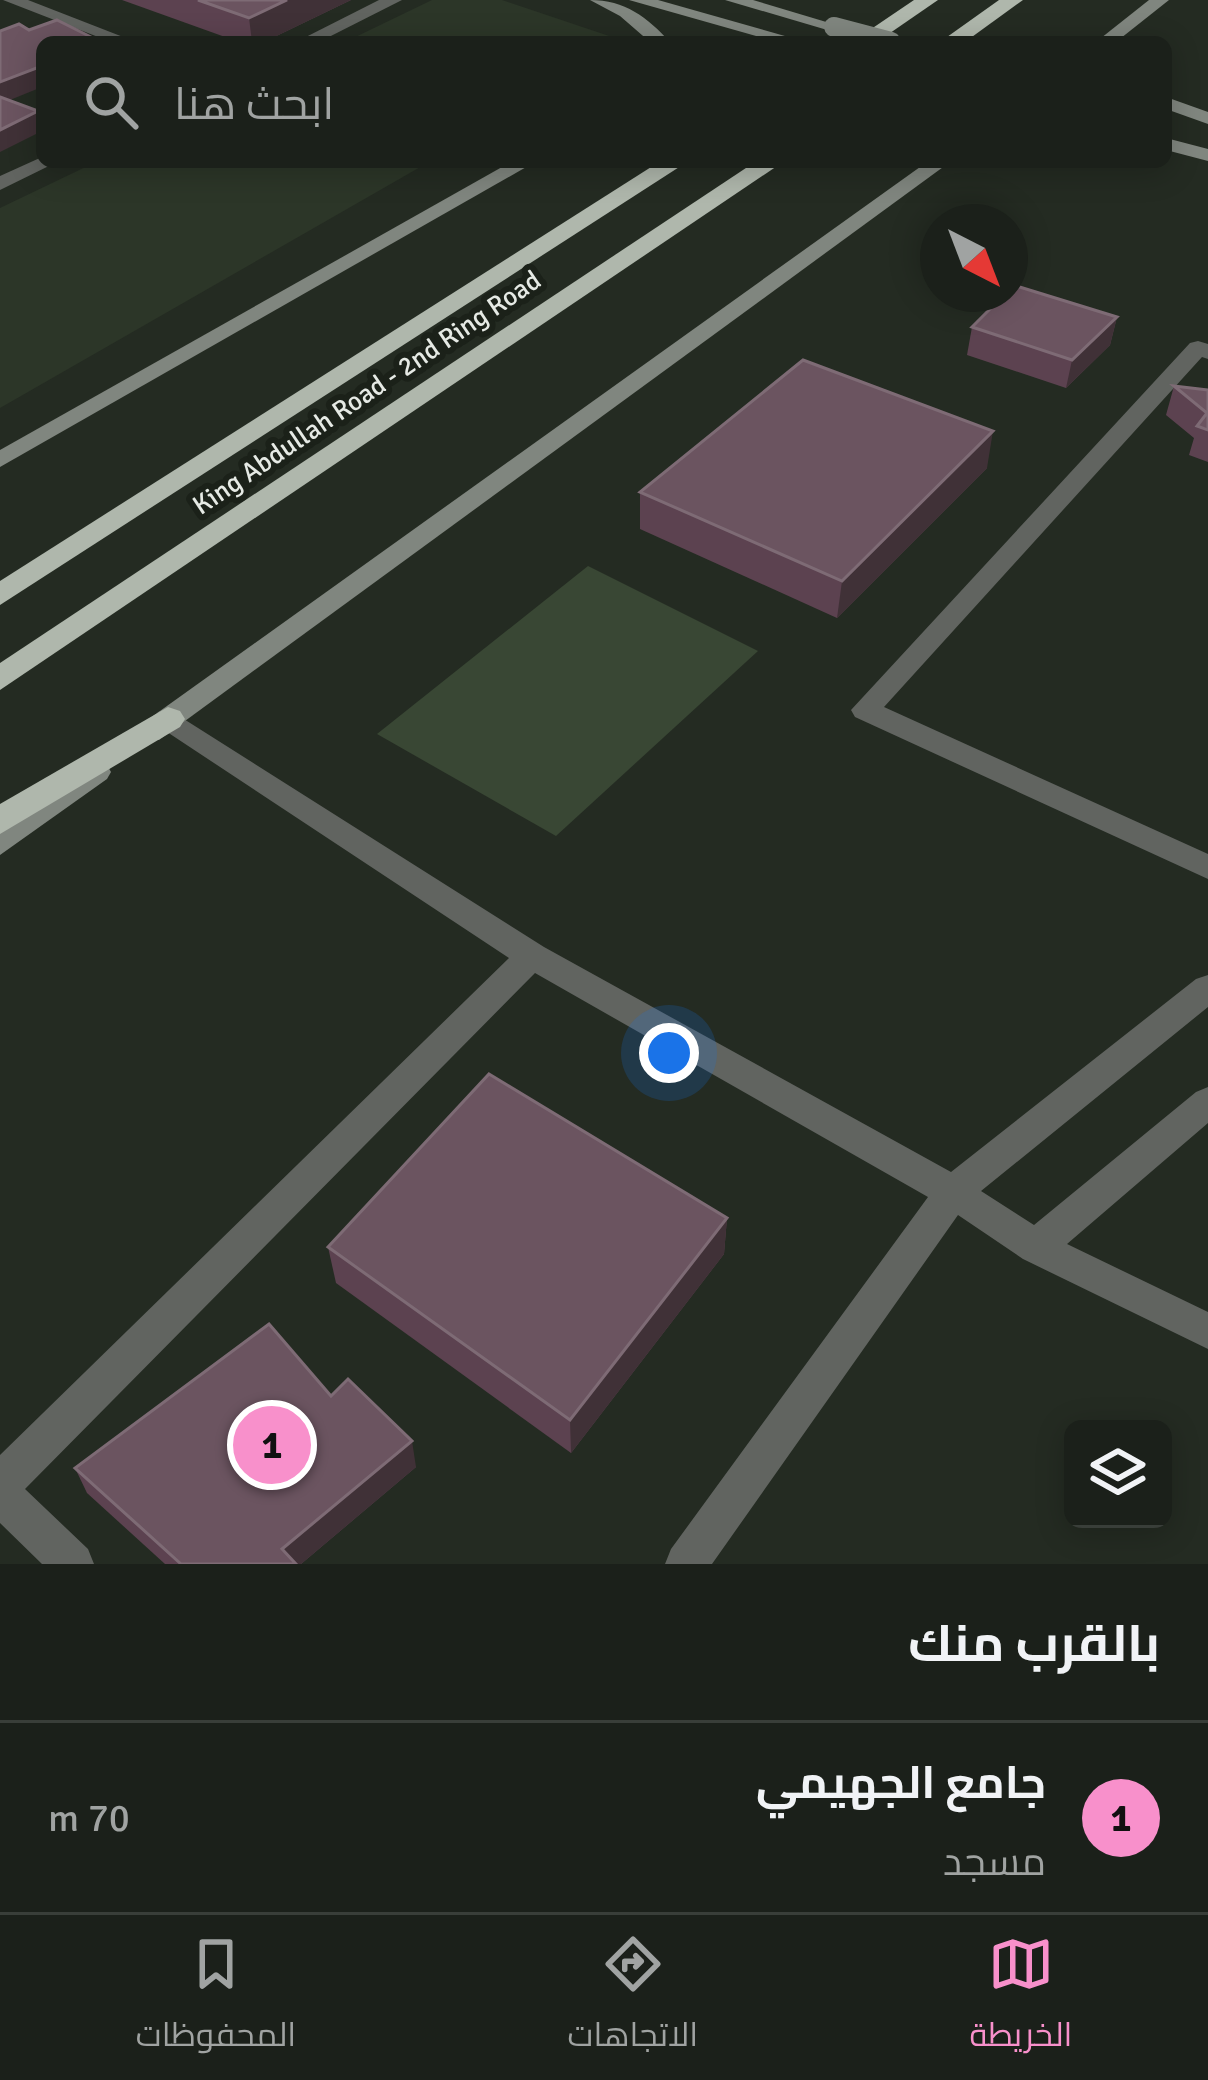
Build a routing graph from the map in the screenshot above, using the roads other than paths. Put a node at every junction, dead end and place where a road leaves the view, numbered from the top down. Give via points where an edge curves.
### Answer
1 (12, 0) edge
2 (393, 0) edge
3 (599, 0) edge
4 (638, 0) edge
5 (734, 0) edge
6 (806, 0) edge
7 (928, 0) edge
8 (1013, 0) edge
9 (1161, 0) edge
10 (784, 13) junction
11 (60, 17) junction
12 (40, 26) edge
13 (755, 32) junction
14 (111, 36) edge
15 (318, 36) edge
16 (654, 36) edge
17 (748, 36) edge
18 (772, 36) edge
19 (868, 36) edge
20 (872, 36) edge
21 (959, 36) edge
22 (1113, 36) edge
23 (1127, 36) edge
24 (1172, 106) edge
25 (1172, 116) edge
26 (1208, 122) edge
27 (1172, 146) edge
28 (1208, 155) edge
29 (1172, 158) edge
30 (1208, 166) edge
31 (36, 167) edge
32 (514, 168) edge
33 (666, 168) edge
34 (763, 168) edge
35 (934, 168) edge
36 (0, 184) edge
37 (1208, 352) edge
38 (0, 460) edge
39 (0, 595) edge
40 (0, 679) edge
41 (168, 719) junction
42 (0, 821) edge
43 (0, 844) edge
44 (1208, 867) edge
45 (532, 956) junction
46 (1208, 988) edge
47 (1208, 1102) edge
48 (953, 1192) junction
49 (1036, 1247) junction
50 (1208, 1330) edge
51 (0, 1484) edge
52 (0, 1494) edge
53 (73, 1564) edge
54 (686, 1564) edge

1 - 11 street
2 - 15 street
3 - 16 main road
4 - 13 main road
5 - 10 main road
6 - 10 main road
7 - 20 highway
8 - 21 highway
9 - 22 main road
9 - 23 main road
10 - 13 main road
10 - 19 main road, bridge
11 - 12 street
11 - 14 street
13 - 17 main road
13 - 18 main road
24 - 26 main road
25 - 26 main road
27 - 28 main road
29 - 30 main road
31 - 36 street
32 - 38 main road
33 - 39 highway, King Abdullah Road - 2nd Ring Road
34 - 40 highway, King Abdullah Road - 2nd Ring Road
35 - 41 main road
37 - 44 street via 1198,349 866,710
41 - 42 highway
41 - 43 main road
41 - 45 street
45 - 48 street
45 - 51 street
46 - 48 street
47 - 49 street
48 - 49 street
48 - 54 street
49 - 50 street
52 - 53 street

